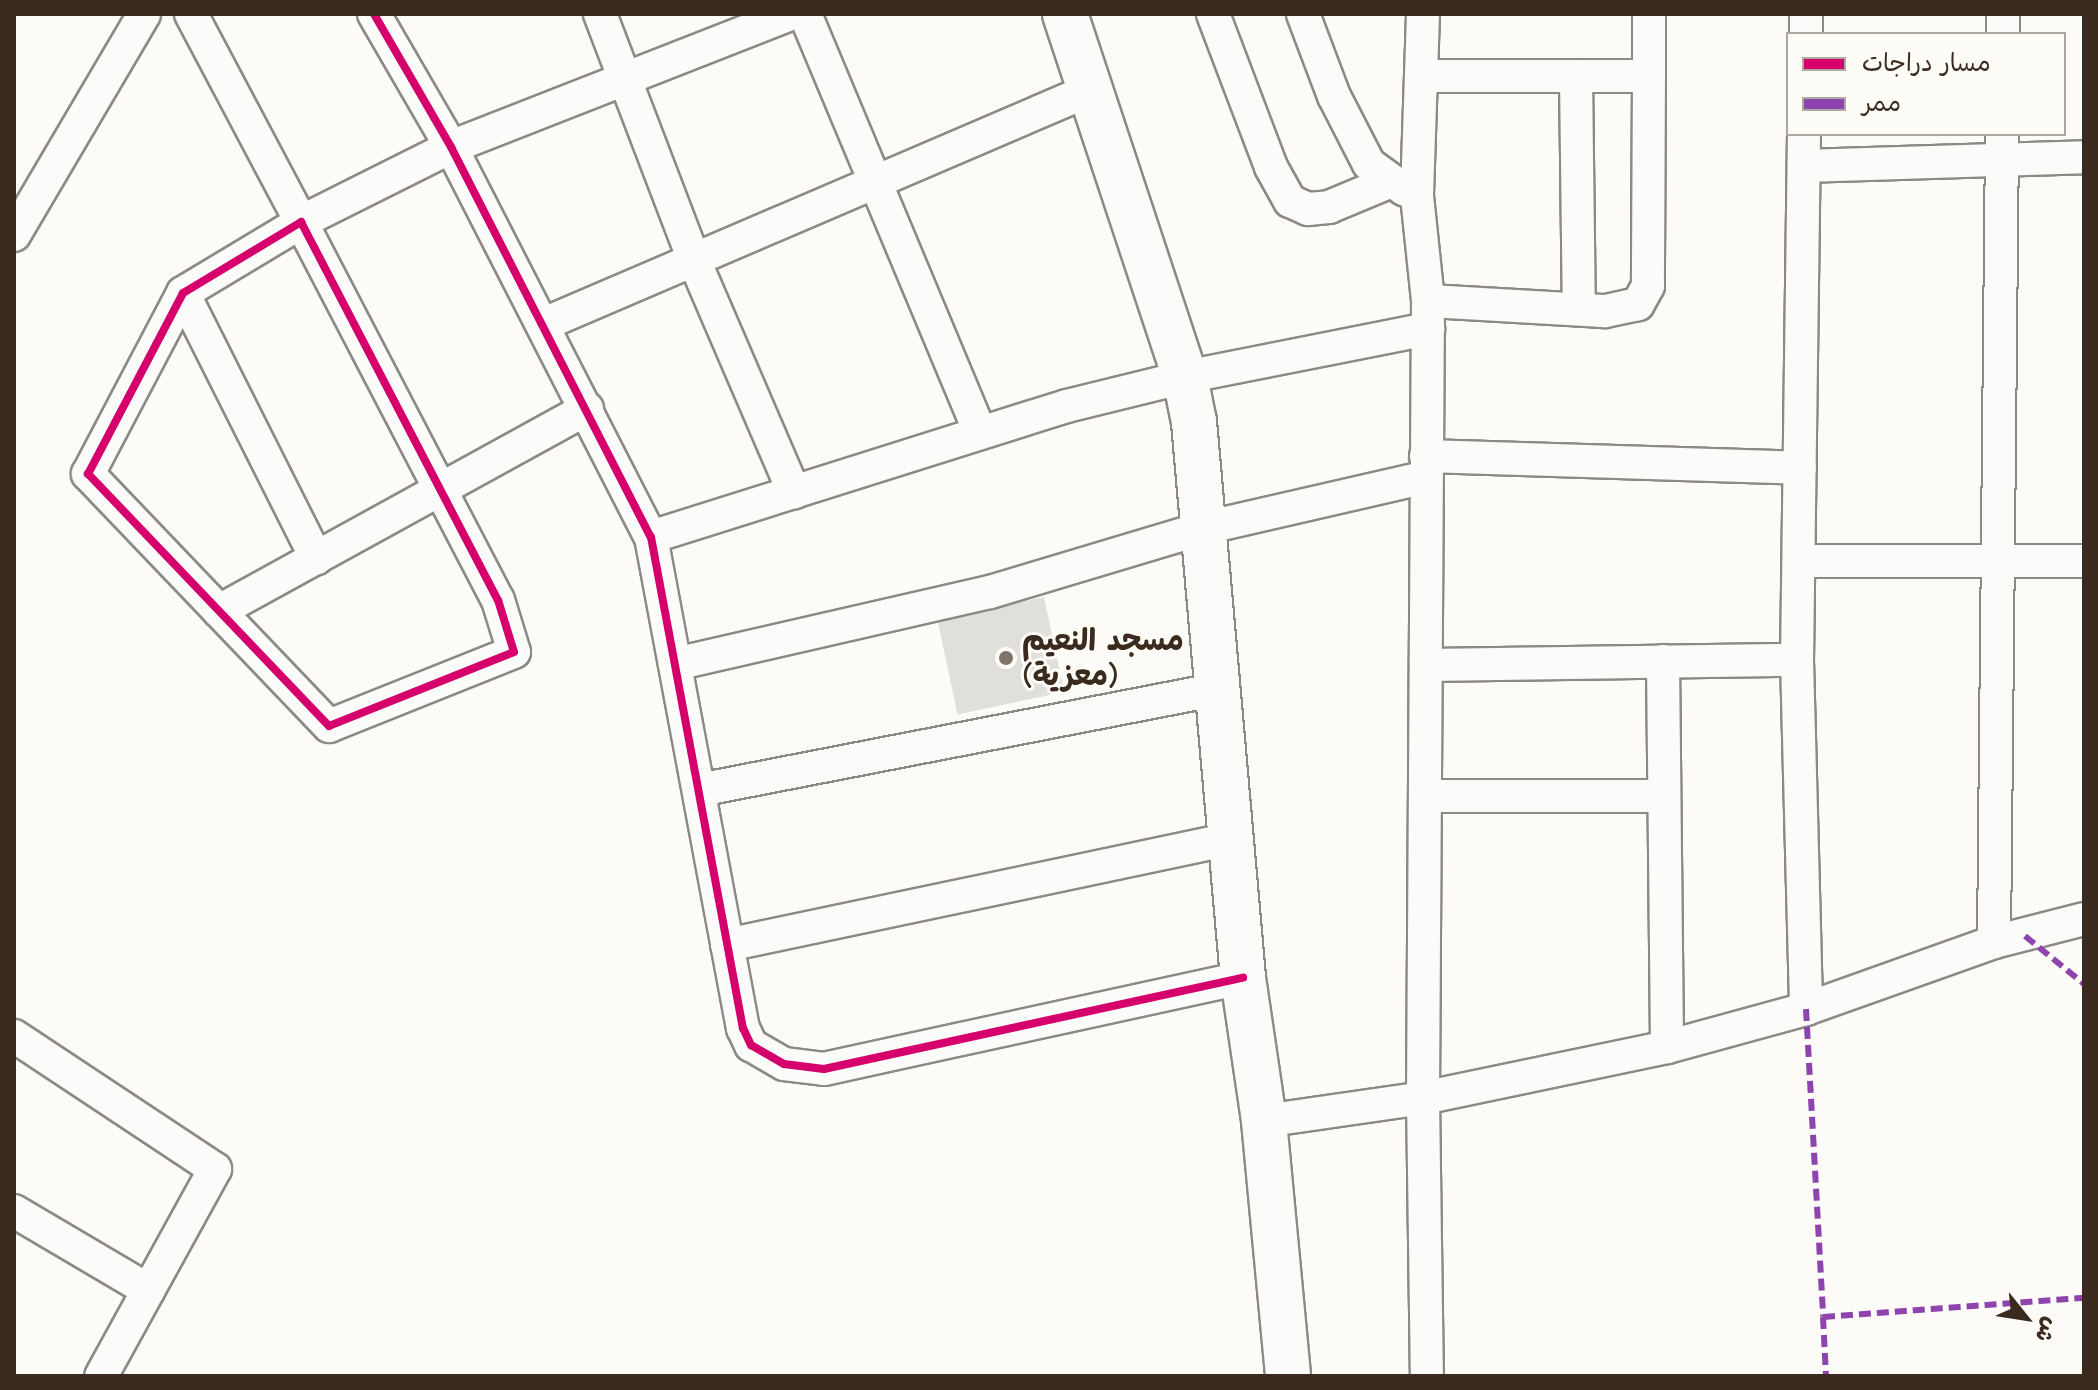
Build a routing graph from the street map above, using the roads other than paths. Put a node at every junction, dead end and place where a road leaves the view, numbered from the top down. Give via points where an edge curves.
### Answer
1 (144, 14) edge
2 (191, 14) edge
3 (374, 14) edge
4 (600, 14) edge
5 (791, 14) edge
6 (805, 14) edge
7 (1065, 14) edge
8 (1213, 14) edge
9 (1303, 14) edge
10 (1423, 14) edge
11 (1649, 14) edge
12 (1421, 76) junction
13 (1576, 76) junction
14 (1649, 76) junction
15 (626, 77) junction
16 (1090, 90) junction
17 (1804, 136) edge
18 (2002, 146) edge
19 (451, 147) junction
20 (2084, 157) edge
21 (1804, 166) junction
22 (873, 184) junction
23 (1403, 189) junction
24 (301, 222) junction
25 (14, 235) edge
26 (694, 260) junction
27 (183, 293) junction
28 (1579, 309) junction
29 (1428, 315) junction
30 (544, 324) junction
31 (1185, 377) junction
32 (587, 409) junction
33 (980, 433) junction
34 (1426, 466) junction
35 (1800, 468) junction
36 (440, 489) junction
37 (794, 492) junction
38 (1204, 528) junction
39 (651, 537) junction
40 (316, 558) junction
41 (1799, 561) junction
42 (1997, 561) junction
43 (2084, 561) edge
44 (219, 611) junction
45 (1797, 660) junction
46 (1663, 661) junction
47 (675, 664) junction
48 (1426, 665) junction
49 (1219, 689) junction
50 (699, 790) junction
51 (1425, 796) junction
52 (1664, 796) junction
53 (1231, 839) junction
54 (2084, 919) edge
55 (1994, 942) junction
56 (727, 945) junction
57 (1243, 978) junction
58 (1806, 1009) junction
59 (14, 1036) edge
60 (1667, 1047) junction
61 (1423, 1098) junction
62 (1264, 1121) junction
63 (14, 1211) edge
64 (148, 1290) junction
65 (101, 1376) edge
66 (1288, 1376) edge
67 (1427, 1376) edge

1 - 25 street
2 - 24 street
3 - 19 street
4 - 15 street
5 - 15 street
6 - 22 street
7 - 16 main road
8 - 23 street via 1271,167 1290,201 1308,209 1329,207
9 - 23 street via 1369,164
10 - 12 street
11 - 14 street
12 - 13 street
12 - 23 street
13 - 14 street
13 - 28 street
14 - 28 street via 1648,286 1628,310
15 - 19 street
15 - 26 street
16 - 22 street
16 - 31 main road
17 - 21 street
18 - 20 street
18 - 21 street
18 - 42 street
19 - 24 street
19 - 30 street
21 - 35 street
22 - 26 street
22 - 33 street
23 - 29 street
24 - 27 street
24 - 36 street
26 - 30 street
26 - 37 street
27 - 40 street
27 - 44 street via 88,474
28 - 29 street
29 - 31 street
29 - 34 street
30 - 32 street
31 - 33 street
31 - 38 main road
32 - 36 street
32 - 39 street
33 - 37 street
34 - 35 street
34 - 38 street
34 - 48 street
35 - 41 street
36 - 40 street
36 - 44 street via 498,600 514,652 329,726
37 - 39 street
38 - 47 street via 990,592
38 - 49 main road
39 - 47 street
40 - 44 street
41 - 42 street
41 - 45 street
42 - 43 street
42 - 55 street
45 - 46 street
45 - 58 street
46 - 48 street
46 - 52 street
47 - 50 street
48 - 51 street
49 - 50 street
49 - 53 main road
50 - 56 street
51 - 52 street
51 - 61 street
52 - 60 street
53 - 56 street
53 - 57 main road
54 - 55 street
55 - 58 street
56 - 57 street via 751,1045 784,1064 804,1068 824,1069
57 - 62 main road
58 - 60 street
59 - 64 street via 215,1169
60 - 61 street
61 - 62 street
61 - 67 street
62 - 66 main road
63 - 64 street
64 - 65 street

